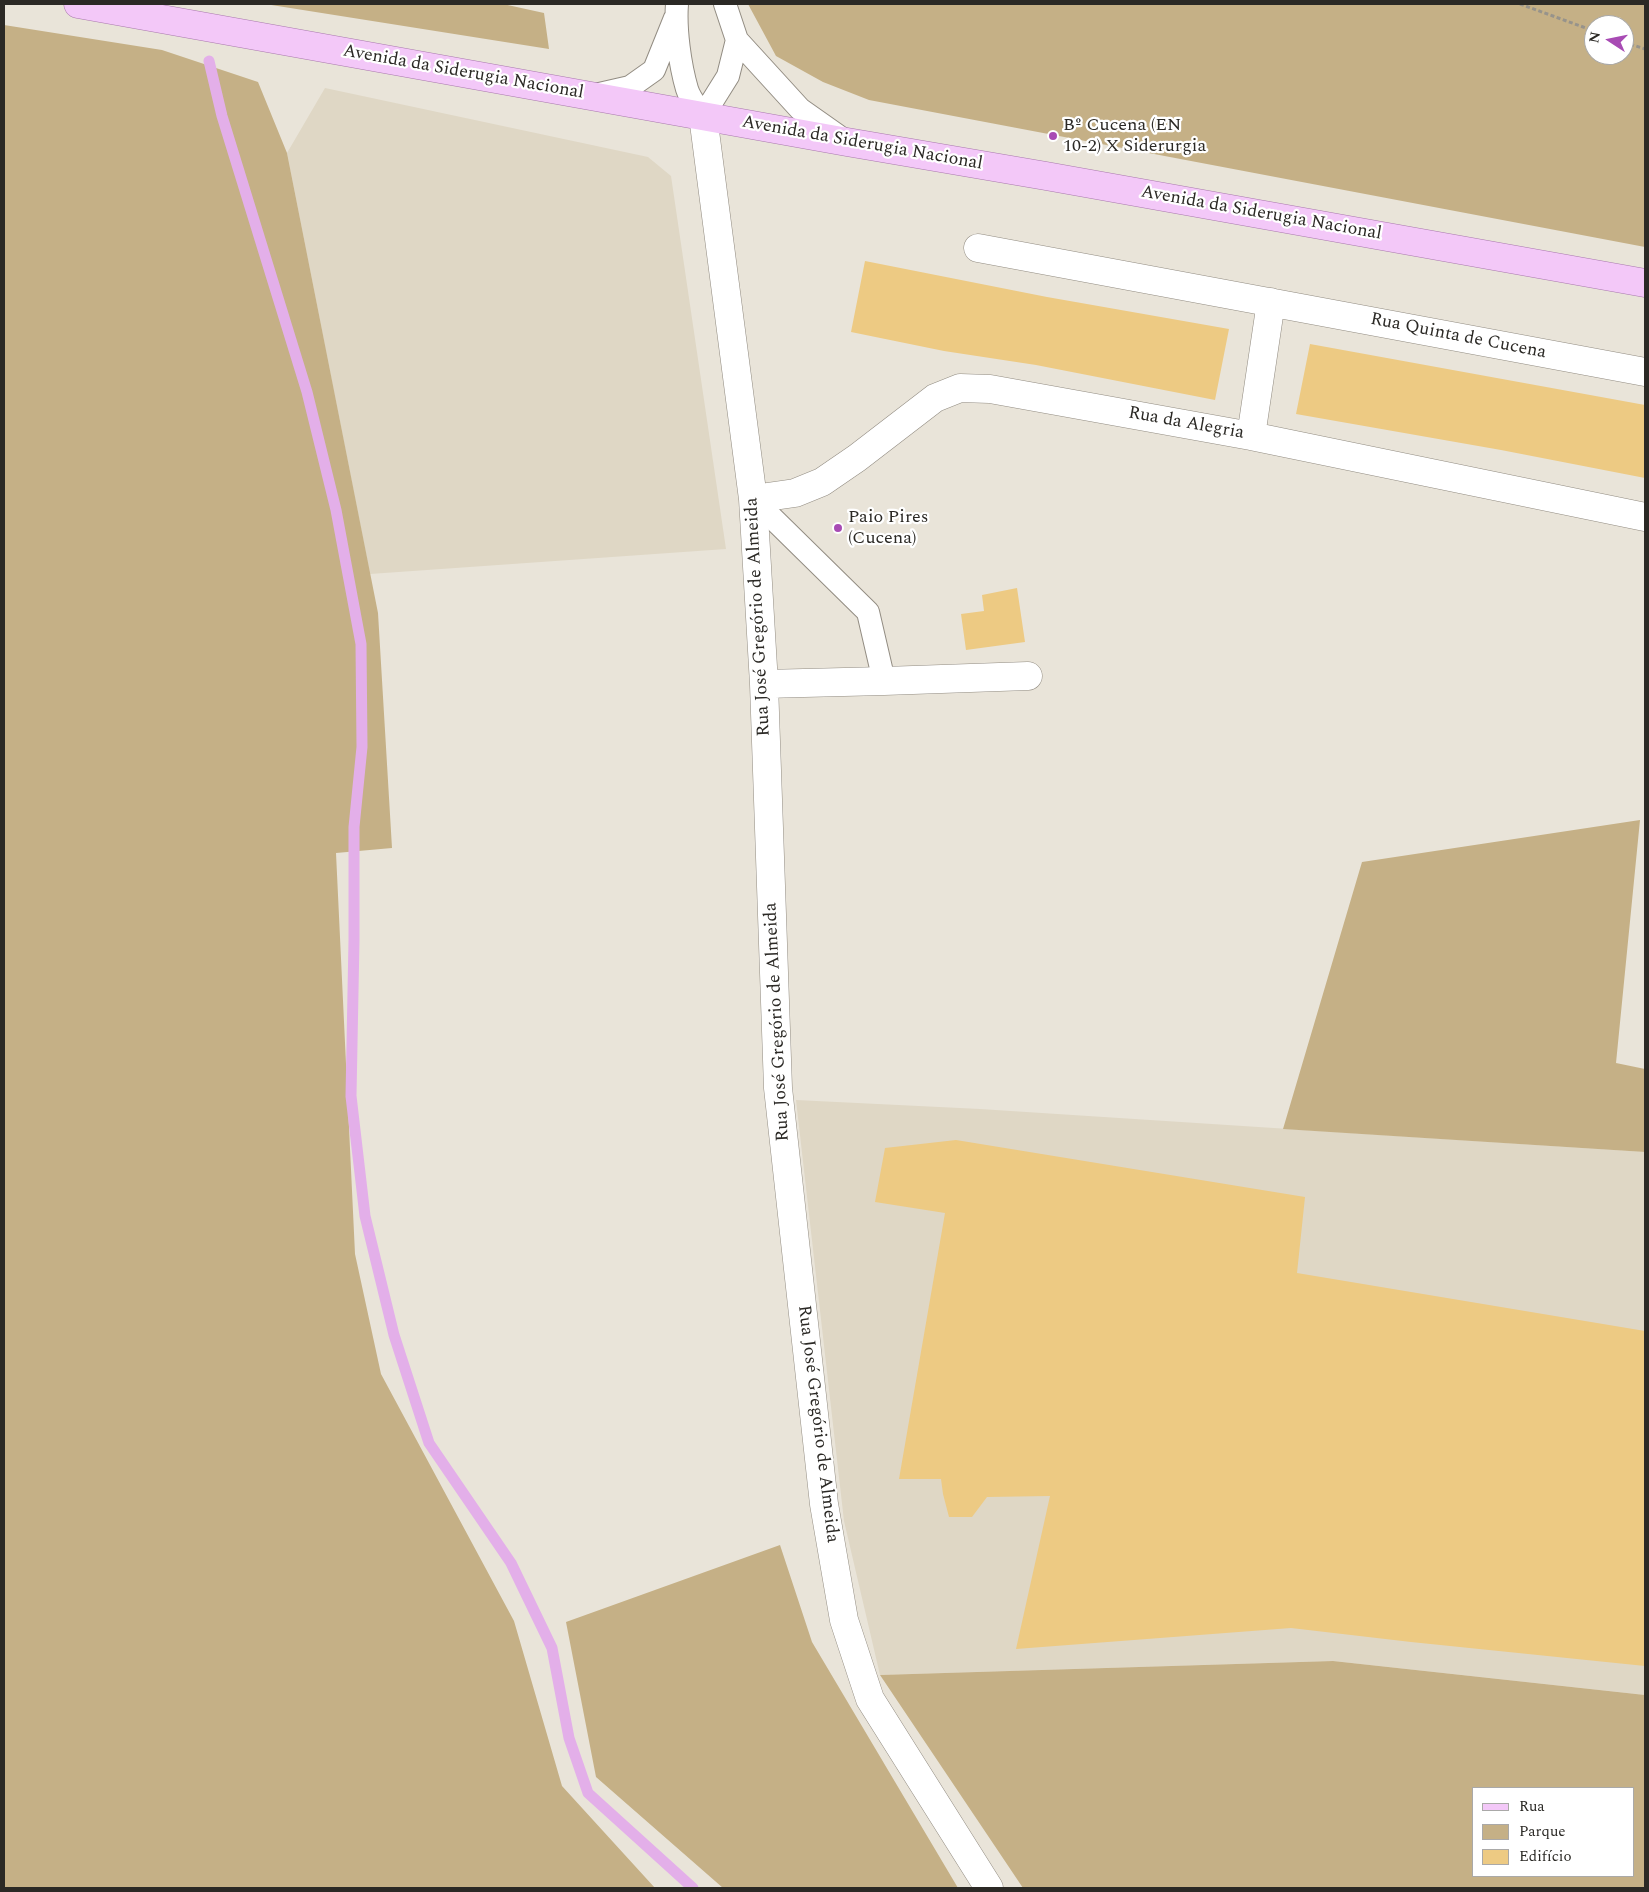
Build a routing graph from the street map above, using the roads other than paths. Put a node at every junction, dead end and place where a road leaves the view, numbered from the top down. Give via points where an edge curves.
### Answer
1 (78, 4) edge
2 (726, 4) edge
3 (676, 9) edge
4 (737, 40) junction
5 (589, 96) junction
6 (703, 116) junction
7 (847, 142) junction
8 (978, 248) dead end
9 (1645, 283) edge
10 (1272, 302) junction
11 (1645, 372) edge
12 (1251, 436) junction
13 (753, 499) junction
14 (1645, 517) edge
15 (1028, 676) dead end
16 (884, 682) junction
17 (764, 684) junction
18 (989, 1888) edge

1 - 5 main road, Avenida da Siderugia Nacional
2 - 4 lane
3 - 5 lane via 654,70 630,87
3 - 6 lane via 687,91
4 - 6 lane via 728,76
4 - 7 lane via 800,108
5 - 6 main road, Avenida da Siderugia Nacional
6 - 7 main road, Avenida da Siderugia Nacional
6 - 13 street, Rua José Gregório de Almeida
7 - 9 main road, Avenida da Siderugia Nacional
8 - 10 street, Rua Quinta de Cucena
10 - 11 street, Rua Quinta de Cucena
10 - 12 street
12 - 13 street, Rua da Alegria via 990,389 960,388 935,398 822,482 795,492
12 - 14 street, Rua da Alegria
13 - 16 lane via 868,612
13 - 17 street, Rua José Gregório de Almeida
15 - 16 street
16 - 17 street
17 - 18 street, Rua José Gregório de Almeida via 778,1088 824,1504 844,1620 870,1699

